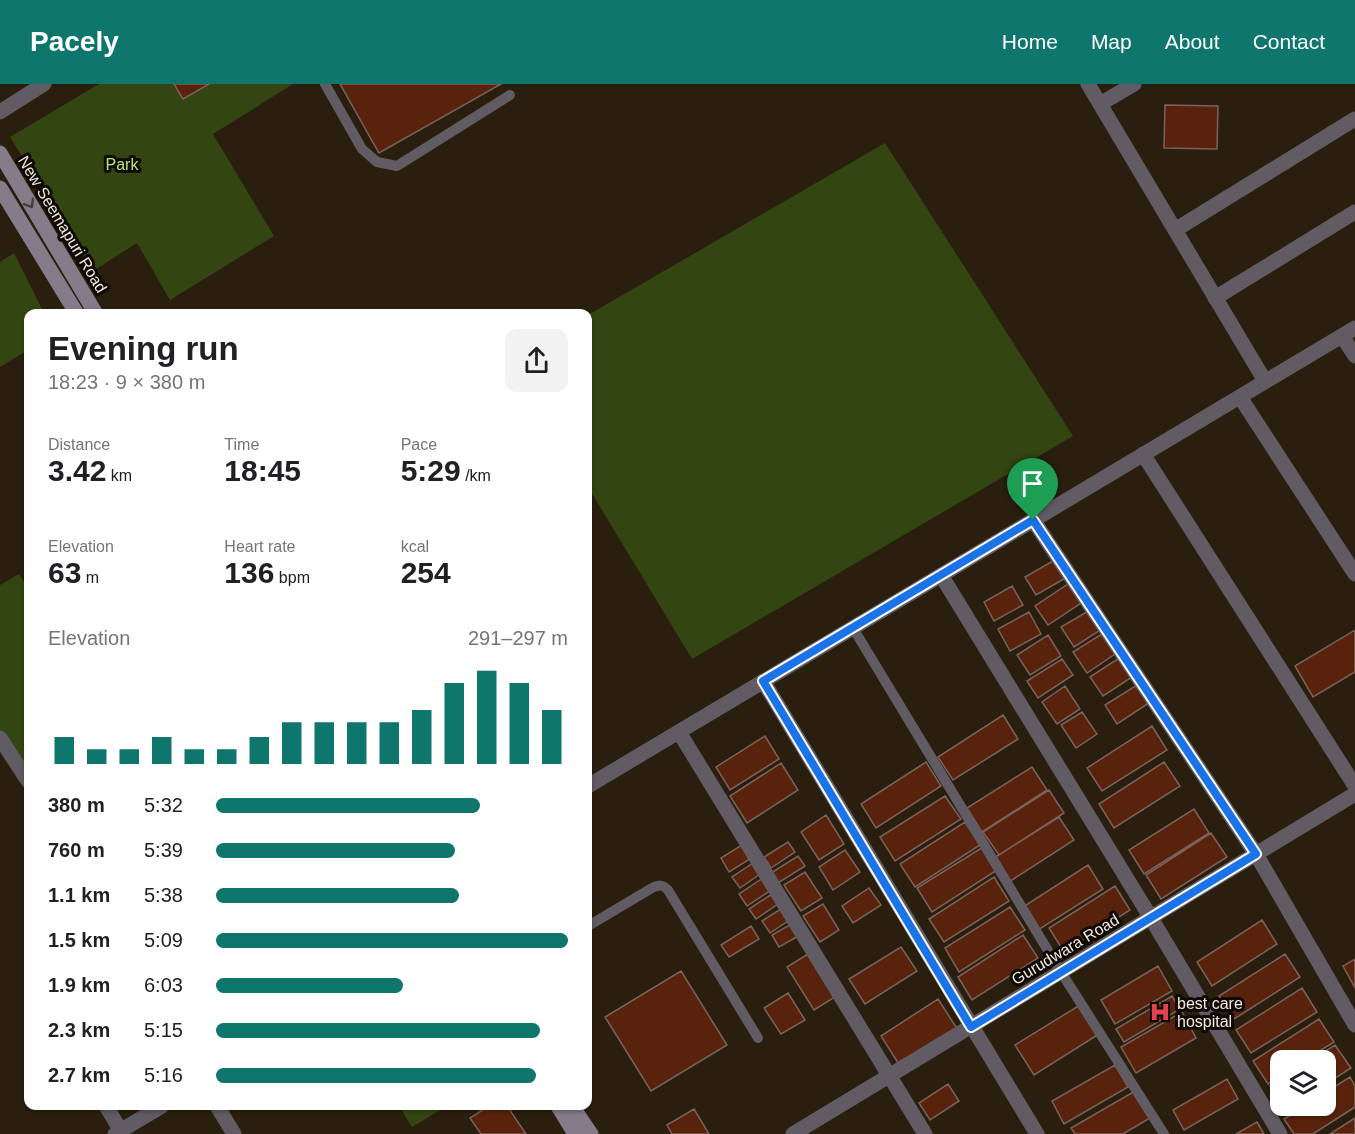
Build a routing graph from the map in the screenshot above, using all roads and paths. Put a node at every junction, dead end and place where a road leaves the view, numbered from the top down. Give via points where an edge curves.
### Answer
1 (44, 84) edge
2 (325, 84) edge
3 (1088, 84) edge
4 (1134, 84) edge
5 (510, 95) dead end
6 (1100, 104) junction
7 (0, 112) edge
8 (1355, 119) edge
9 (0, 153) edge
10 (0, 188) edge
11 (1355, 212) edge
12 (1175, 231) junction
13 (1215, 298) junction
14 (74, 309) edge
15 (93, 309) edge
16 (1348, 332) edge
17 (1355, 356) edge
18 (1265, 381) junction
19 (1240, 397) junction
20 (1143, 454) junction
21 (1033, 520) junction
22 (1355, 574) edge
23 (940, 575) junction
24 (853, 628) junction
25 (763, 681) junction
26 (679, 732) junction
27 (0, 738) edge
28 (24, 775) edge
29 (592, 784) edge
30 (1355, 786) edge
31 (1355, 794) edge
32 (1256, 854) junction
33 (1151, 918) junction
34 (592, 924) edge
35 (1061, 972) junction
36 (1355, 1024) edge
37 (971, 1027) junction
38 (758, 1038) dead end
39 (889, 1076) junction
40 (108, 1110) edge
41 (155, 1110) edge
42 (219, 1110) edge
43 (560, 1110) edge
44 (575, 1110) edge
45 (814, 1129) edge
46 (118, 1132) edge
47 (234, 1134) edge
48 (575, 1134) edge
49 (591, 1134) edge
50 (793, 1134) edge
51 (925, 1134) edge
52 (1037, 1134) edge
53 (1164, 1134) edge
54 (1280, 1134) edge

1 - 7 street
2 - 5 lane via 362,149 377,162 397,166
3 - 6 street
4 - 6 street
6 - 12 street
8 - 12 street
9 -> 15 main road, New Seemapuri Road
10 - 14 main road, New Seemapuri Road
11 - 13 street
12 - 13 street
13 - 18 street
16 - 17 street
16 - 18 street
18 - 19 street
19 - 20 street
19 - 22 street
20 - 21 street
20 - 30 street
21 - 23 street
21 - 32 street
23 - 24 street
23 - 33 street
24 - 25 street
24 - 35 lane
25 - 26 street
25 - 37 street
26 - 29 street
26 - 39 street
27 - 28 street
31 - 32 street, Gurudwara Road
32 - 33 street, Gurudwara Road
32 - 36 street
33 - 35 street, Gurudwara Road
33 - 54 street
34 - 38 lane via 652,888 664,886
35 - 37 street, Gurudwara Road
35 - 53 lane
37 - 39 street, Gurudwara Road
37 - 52 street
39 - 45 street, Gurudwara Road
39 - 51 street
40 - 46 street
41 - 46 street
42 - 47 street
43 - 48 main road
44 - 49 main road
45 - 50 street, Gurudwara Road

